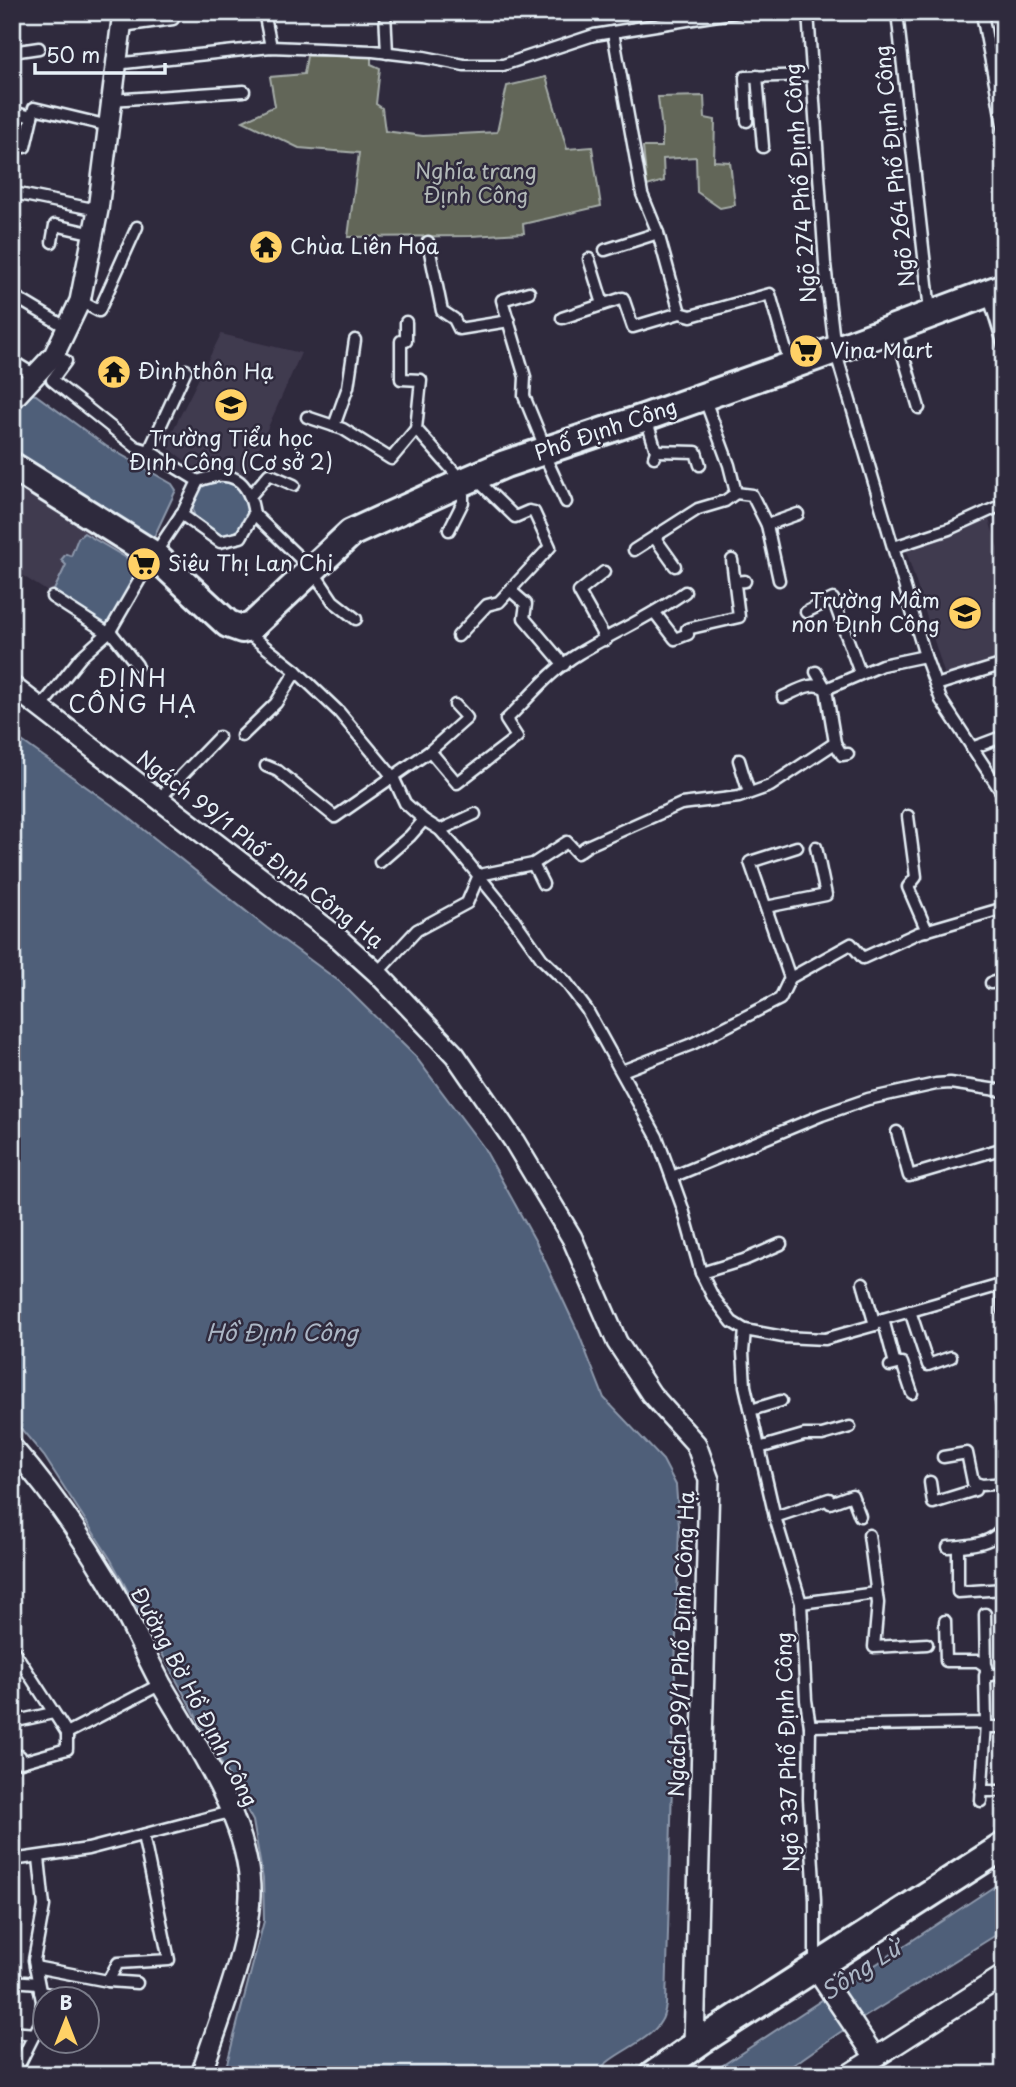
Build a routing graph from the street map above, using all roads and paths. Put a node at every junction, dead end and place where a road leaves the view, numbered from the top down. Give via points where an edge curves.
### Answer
1 (264, 12) edge
2 (385, 12) edge
3 (737, 12) edge
4 (808, 12) edge
5 (897, 12) edge
6 (982, 13) edge
7 (122, 19) edge
8 (173, 19) dead end
9 (612, 32) junction
10 (271, 47) junction
11 (39, 48) dead end
12 (12, 52) edge
13 (387, 53) junction
14 (115, 64) junction
15 (812, 75) junction
16 (757, 76) junction
17 (244, 91) dead end
18 (111, 100) junction
19 (12, 112) edge
20 (32, 117) junction
21 (747, 121) dead end
22 (109, 127) junction
23 (1004, 130) edge
24 (25, 147) dead end
25 (763, 147) dead end
26 (19, 194) dead end
27 (98, 210) junction
28 (137, 227) dead end
29 (657, 233) junction
30 (94, 234) junction
31 (52, 242) dead end
32 (428, 242) dead end
33 (605, 250) dead end
34 (589, 259) dead end
35 (996, 290) edge
36 (528, 292) dead end
37 (12, 295) edge
38 (80, 302) junction
39 (603, 304) junction
40 (680, 313) junction
41 (930, 315) junction
42 (562, 318) dead end
43 (509, 321) junction
44 (406, 322) dead end
45 (895, 328) junction
46 (68, 329) junction
47 (355, 340) dead end
48 (1004, 346) edge
49 (835, 350) junction
50 (54, 355) junction
51 (12, 361) edge
52 (790, 366) junction
53 (186, 370) dead end
54 (36, 376) junction
55 (703, 397) junction
56 (12, 400) edge
57 (919, 408) dead end
58 (307, 417) dead end
59 (646, 417) junction
60 (334, 426) junction
61 (416, 429) junction
62 (544, 451) junction
63 (149, 452) junction
64 (700, 465) dead end
65 (12, 466) edge
66 (469, 479) junction
67 (198, 481) junction
68 (294, 485) dead end
69 (736, 493) junction
70 (251, 495) junction
71 (566, 502) dead end
72 (1004, 504) edge
73 (181, 514) junction
74 (254, 514) junction
75 (798, 514) dead end
76 (767, 525) junction
77 (449, 530) dead end
78 (655, 538) junction
79 (894, 547) junction
80 (634, 550) dead end
81 (154, 555) junction
82 (732, 560) dead end
83 (674, 566) dead end
84 (313, 571) junction
85 (604, 572) dead end
86 (779, 580) dead end
87 (510, 590) junction
88 (685, 592) dead end
89 (52, 597) dead end
90 (806, 612) dead end
91 (655, 614) junction
92 (356, 619) dead end
93 (242, 629) junction
94 (109, 632) junction
95 (458, 636) dead end
96 (606, 640) junction
97 (925, 656) junction
98 (1004, 664) edge
99 (137, 665) dead end
100 (564, 665) junction
101 (296, 671) junction
102 (816, 672) dead end
103 (860, 673) junction
104 (936, 685) junction
105 (12, 686) edge
106 (826, 689) junction
107 (783, 697) dead end
108 (455, 705) dead end
109 (41, 707) junction
110 (243, 736) dead end
111 (1004, 736) edge
112 (219, 737) dead end
113 (835, 743) junction
114 (972, 748) junction
115 (430, 751) junction
116 (848, 754) dead end
117 (739, 760) dead end
118 (266, 766) dead end
119 (393, 777) junction
120 (749, 793) junction
121 (1004, 796) edge
122 (159, 799) junction
123 (475, 814) dead end
124 (908, 816) dead end
125 (424, 820) junction
126 (440, 830) junction
127 (816, 847) dead end
128 (797, 848) dead end
129 (380, 862) dead end
130 (533, 864) junction
131 (479, 875) junction
132 (543, 884) dead end
133 (766, 907) junction
134 (1004, 908) edge
135 (927, 931) junction
136 (377, 973) junction
137 (790, 978) junction
138 (1004, 979) edge
139 (991, 983) dead end
140 (622, 1072) junction
141 (1004, 1091) edge
142 (897, 1132) dead end
143 (1004, 1148) edge
144 (672, 1177) junction
145 (781, 1244) dead end
146 (701, 1273) junction
147 (863, 1283) dead end
148 (1002, 1285) edge
149 (910, 1311) junction
150 (1004, 1311) edge
151 (879, 1322) junction
152 (745, 1330) junction
153 (951, 1357) dead end
154 (912, 1393) dead end
155 (1004, 1398) edge
156 (781, 1401) dead end
157 (751, 1410) junction
158 (1004, 1414) edge
159 (850, 1427) dead end
160 (12, 1447) edge
161 (759, 1448) junction
162 (943, 1457) dead end
163 (930, 1482) dead end
164 (973, 1482) junction
165 (1004, 1483) edge
166 (860, 1516) dead end
167 (775, 1517) junction
168 (1004, 1524) edge
169 (869, 1535) dead end
170 (1004, 1589) edge
171 (876, 1592) junction
172 (801, 1604) junction
173 (985, 1614) dead end
174 (946, 1621) dead end
175 (927, 1644) dead end
176 (12, 1648) edge
177 (986, 1672) junction
178 (1004, 1673) edge
179 (161, 1684) junction
180 (53, 1713) junction
181 (12, 1723) edge
182 (986, 1725) junction
183 (810, 1726) junction
184 (1004, 1727) edge
185 (67, 1733) junction
186 (12, 1758) edge
187 (1004, 1791) edge
188 (230, 1812) junction
189 (143, 1835) junction
190 (1004, 1846) edge
191 (39, 1858) junction
192 (12, 1860) edge
193 (35, 1966) junction
194 (1004, 1975) edge
195 (820, 1976) junction
196 (12, 1981) edge
197 (108, 1981) junction
198 (137, 1983) dead end
199 (34, 1986) edge
200 (39, 1986) edge
201 (12, 2032) edge
202 (32, 2034) edge
203 (32, 2038) edge
204 (694, 2045) junction
205 (875, 2057) junction
206 (14, 2075) edge
207 (201, 2075) edge
208 (653, 2075) edge
209 (848, 2075) edge

1 - 10 lane
2 - 13 lane
3 - 9 lane
4 - 15 lane, Ngõ 274 Phố Định Công
5 - 41 lane, Ngõ 264 Phố Định Công
6 - 23 lane
7 - 8 lane
7 - 14 street
9 - 13 lane via 503,65 464,65
9 - 29 lane via 642,194
10 - 13 lane
10 - 14 lane
11 - 12 lane
14 - 18 street
15 - 16 lane
15 - 49 lane, Ngõ 274 Phố Định Công
16 - 21 lane via 745,77
16 - 25 lane
17 - 18 lane
18 - 22 street
19 - 20 lane
20 - 22 lane via 34,108
20 - 24 lane
22 - 27 street
26 - 27 lane
27 - 30 street
28 - 38 lane via 99,311
29 - 33 lane
29 - 40 lane
30 - 31 lane via 55,225
30 - 38 street
32 - 43 lane via 442,311 459,329
34 - 39 lane
35 - 41 street, Phố Định Công
35 - 48 lane
36 - 43 lane via 502,300
37 - 46 lane
38 - 46 street
39 - 40 lane via 623,298 632,327
39 - 42 lane
40 - 52 lane via 691,316 770,294
41 - 45 street, Phố Định Công
43 - 62 lane via 525,377 524,396
44 - 61 lane via 401,379 421,380
45 - 49 street, Phố Định Công
45 - 57 lane
46 - 50 street
47 - 60 lane via 348,387
49 - 52 street, Phố Định Công
49 - 79 lane, Ngõ 274 Phố Định Công
50 - 54 street
50 - 63 lane via 65,360 52,380 136,447
51 - 54 lane
52 - 55 street, Phố Định Công
53 - 63 lane
54 - 56 street
55 - 59 street, Phố Định Công
55 - 69 lane
58 - 60 lane
59 - 62 street, Phố Định Công
59 - 64 lane via 655,454 696,452
60 - 61 lane via 391,459
61 - 66 lane
62 - 66 street, Phố Định Công
62 - 71 lane
63 - 67 lane
65 - 81 street
66 - 77 lane
66 - 84 street, Phố Định Công via 351,533
66 - 87 lane via 514,517 534,512 550,547
67 - 70 lane via 225,475 242,482
67 - 73 lane
68 - 70 lane via 270,474
69 - 76 lane via 752,495
69 - 78 lane via 698,509
70 - 74 lane
72 - 79 lane
73 - 74 lane via 220,542 241,537
73 - 81 lane
74 - 84 lane
75 - 76 lane
76 - 86 lane
78 - 80 lane
78 - 83 lane
79 - 97 lane, Ngõ 274 Phố Định Công
81 - 93 street via 229,624
81 - 94 lane
82 - 91 lane via 740,582 739,617 687,629 688,634 674,639
84 - 92 lane via 333,601
84 - 93 street, Phố Định Công via 252,626
85 - 96 lane via 579,592
87 - 95 lane
87 - 100 lane via 526,604 524,618
88 - 91 lane
89 - 94 lane
90 - 103 lane via 833,599
91 - 96 lane
93 - 101 lane
94 - 99 lane
94 - 109 lane via 81,657
96 - 100 lane
97 - 103 lane
97 - 104 lane, Ngõ 274 Phố Định Công
98 - 104 lane
100 - 115 lane via 506,720 517,737 457,783
101 - 110 lane via 276,703
101 - 119 lane via 339,712
102 - 106 lane
103 - 106 lane
104 - 114 lane, Ngõ 274 Phố Định Công
105 - 109 street, Ngách 99/1 Phố Định Công Hạ
106 - 107 lane via 813,684
106 - 113 lane
108 - 115 lane via 467,718
109 - 122 street, Ngách 99/1 Phố Định Công Hạ
111 - 114 lane
112 - 122 lane
113 - 116 lane via 842,755
113 - 120 lane via 770,786
114 - 121 lane, Ngõ 274 Phố Định Công
115 - 119 lane
117 - 120 lane
118 - 119 lane via 335,817
119 - 125 lane via 405,803
120 - 130 lane via 681,804 577,853 566,842
122 - 136 street, Ngách 99/1 Phố Định Công Hạ
123 - 126 lane
124 - 135 lane via 916,877 908,887
125 - 126 lane
125 - 129 lane
126 - 131 lane
127 - 133 lane via 826,895
128 - 133 lane via 750,862
130 - 131 lane
130 - 132 lane
131 - 136 lane via 467,903 417,930
131 - 140 lane via 587,1010
133 - 137 lane
134 - 135 lane
135 - 137 lane via 863,958 851,944
136 - 204 street, Ngách 99/1 Phố Định Công Hạ via 455,1055 514,1142 572,1238 617,1342 651,1394 696,1444 709,1480
137 - 140 lane via 780,999 692,1044
138 - 139 lane
140 - 144 lane via 657,1137
141 - 144 lane via 950,1083 868,1099
142 - 143 lane via 909,1176
144 - 146 lane
145 - 146 lane
146 - 152 lane via 721,1310
147 - 151 lane
148 - 149 lane
148 - 150 lane
149 - 151 lane
149 - 153 lane via 928,1365
151 - 152 lane via 825,1339
151 - 154 lane via 892,1365 902,1363
152 - 157 lane, Ngõ 337 Phố Định Công via 743,1371
155 - 158 lane
156 - 157 lane
157 - 161 lane, Ngõ 337 Phố Định Công
159 - 161 lane
160 - 179 street, Đường Bờ Hồ Định Công via 69,1520 108,1582
161 - 167 lane, Ngõ 337 Phố Định Công
162 - 164 lane via 967,1453
163 - 164 lane via 933,1503 975,1490
164 - 165 lane
166 - 167 lane via 852,1495
167 - 172 lane, Ngõ 337 Phố Định Công
168 - 170 lane via 994,1539 953,1547 958,1592
169 - 171 lane
171 - 172 lane
171 - 175 lane via 874,1647
172 - 183 lane, Ngõ 337 Phố Định Công
173 - 177 lane
174 - 177 lane via 946,1661 978,1661
176 - 180 lane
177 - 178 lane
177 - 182 lane
179 - 185 lane
179 - 188 street, Đường Bờ Hồ Định Công
180 - 181 lane
180 - 185 lane
182 - 183 lane
182 - 184 lane
182 - 187 lane via 981,1796
183 - 195 lane, Ngõ 337 Phố Định Công via 813,1948
185 - 186 lane via 67,1749 21,1762 20,1756
188 - 189 lane
188 - 207 street, Đường Bờ Hồ Định Công via 248,1864 250,1897 243,1945
189 - 191 lane
189 - 197 lane via 169,1960 117,1963
190 - 195 street
191 - 192 lane
191 - 193 lane via 44,1906
193 - 197 lane
193 - 200 lane
194 - 205 street
195 - 204 street
195 - 205 street
196 - 199 lane
197 - 198 lane
201 - 202 lane
203 - 206 lane
204 - 208 street
205 - 209 street

